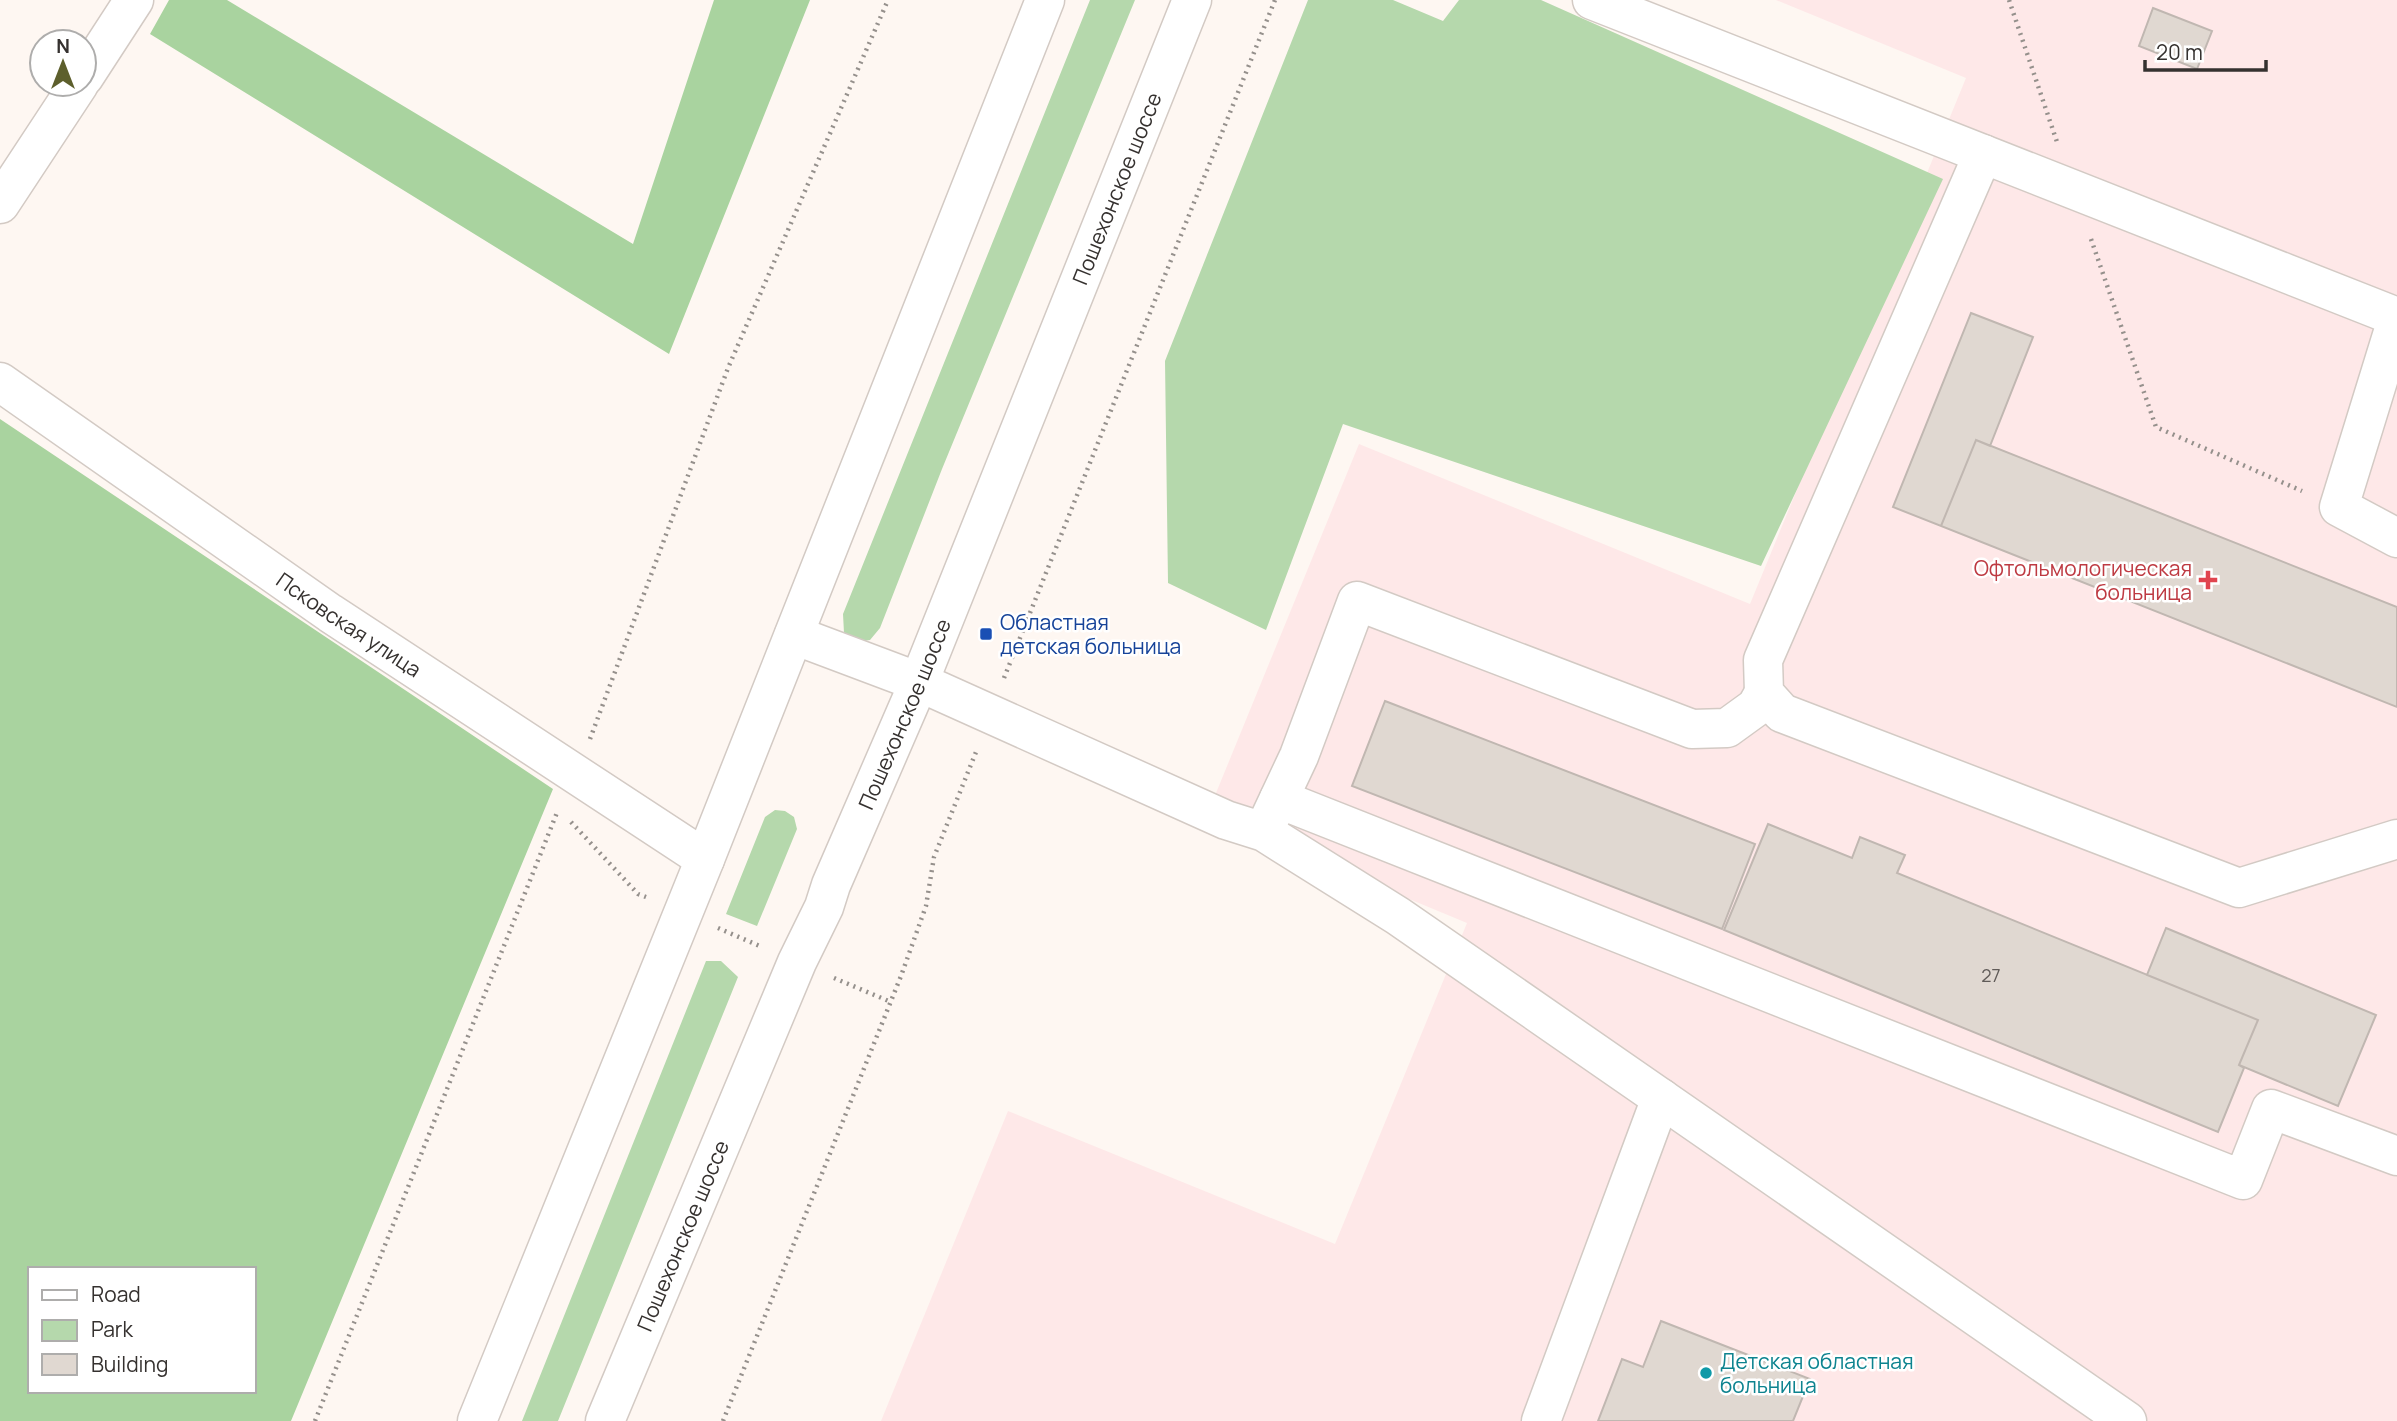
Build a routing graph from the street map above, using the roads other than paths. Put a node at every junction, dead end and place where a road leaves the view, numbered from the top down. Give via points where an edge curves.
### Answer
1 (134, 0) edge
2 (1045, 0) edge
3 (1192, 0) edge
4 (1592, 0) edge
5 (98, 55) edge
6 (70, 98) edge
7 (1983, 154) junction
8 (0, 204) edge
9 (2397, 318) edge
10 (0, 382) edge
11 (2397, 538) edge
12 (794, 635) junction
13 (919, 682) junction
14 (1764, 693) junction
15 (1271, 816) junction
16 (2397, 839) edge
17 (705, 859) junction
18 (1661, 1098) junction
19 (2397, 1156) edge
20 (2081, 1408) edge
21 (477, 1421) edge
22 (605, 1421) edge
23 (1541, 1421) edge
24 (2127, 1421) edge

1 - 5 main road
2 - 12 main road
3 - 13 main road, Пошехонское шоссе
4 - 7 main road
6 - 8 main road
7 - 9 main road
7 - 14 main road via 1763,660
9 - 11 main road via 2339,507
10 - 17 main road, Псковская улица via 330,613
12 - 13 main road
12 - 17 main road
13 - 15 main road via 1226,820
13 - 22 main road, Пошехонское шоссе
14 - 15 main road via 1756,707 1727,728 1692,729 1357,601 1299,756
14 - 16 main road via 1782,713 2239,888
15 - 18 main road via 1398,916
15 - 19 main road via 2243,1180 2271,1109
17 - 21 main road
18 - 20 main road
18 - 23 main road
20 - 24 main road

